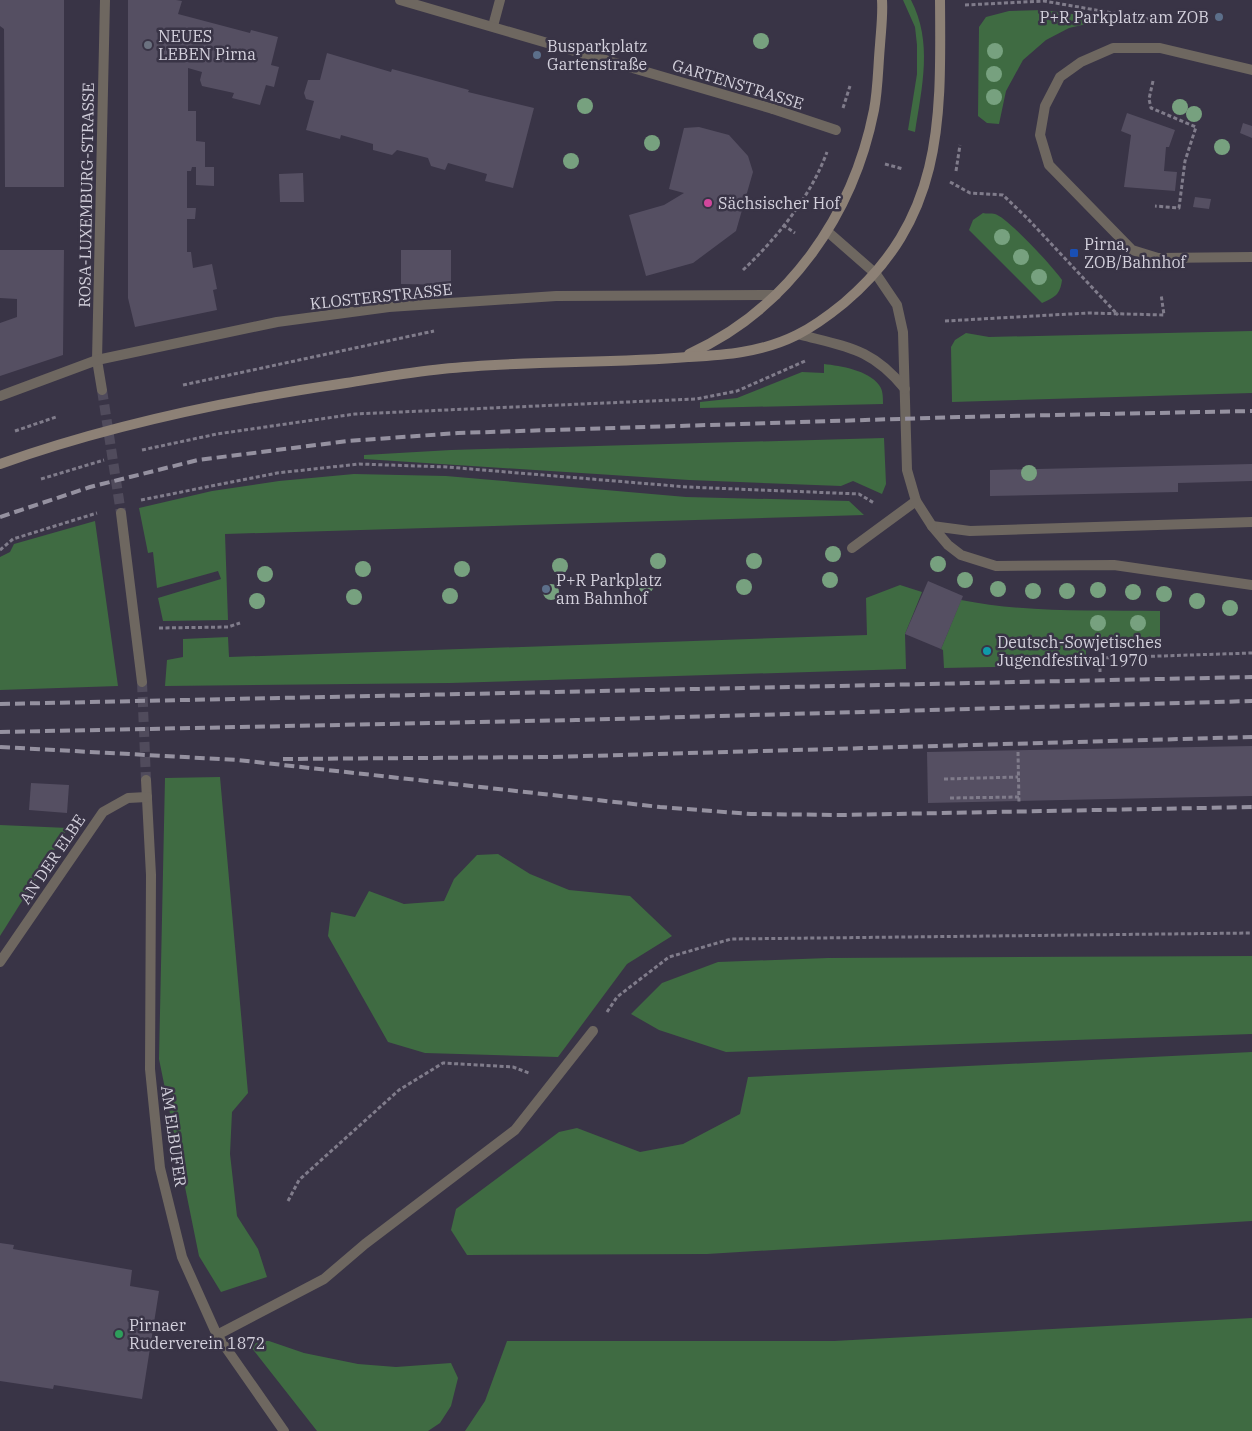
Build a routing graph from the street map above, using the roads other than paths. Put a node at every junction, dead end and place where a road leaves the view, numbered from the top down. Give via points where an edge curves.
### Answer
1 (105, 0) edge
2 (400, 0) edge
3 (500, 0) edge
4 (882, 0) edge
5 (940, 3) edge
6 (493, 26) junction
7 (1252, 70) edge
8 (836, 130) road end
9 (828, 232) junction
10 (1252, 257) edge
11 (876, 274) junction
12 (776, 295) junction
13 (801, 335) junction
14 (681, 358) junction
15 (97, 360) junction
16 (905, 389) junction
17 (102, 390) tunnel mouth
18 (0, 396) edge
19 (0, 464) edge
20 (916, 501) junction
21 (121, 513) tunnel mouth
22 (1252, 522) edge
23 (932, 526) junction
24 (852, 548) dead end
25 (1252, 585) edge
26 (142, 682) tunnel mouth
27 (146, 780) tunnel mouth
28 (147, 797) junction
29 (0, 962) edge
30 (593, 1031) road end
31 (217, 1335) junction
32 (284, 1431) edge

1 - 15 street, ROSA-LUXEMBURG-STRASSE
2 - 6 street, GARTENSTRASSE
3 - 6 street
4 - 9 main road via 877,90 867,139
5 - 11 main road via 941,83 932,157 906,228
6 - 8 street, GARTENSTRASSE
7 - 10 street via 1160,48 1113,48 1081,62 1060,77 1045,106 1040,135 1049,164 1132,250 1158,258
9 - 11 street
9 - 12 main road via 801,270
11 - 13 main road
11 - 16 street via 897,304 900,314
12 - 14 main road via 749,319 715,342
12 - 15 street, KLOSTERSTRASSE via 556,296 389,307 277,322
13 - 14 main road via 741,353
13 - 16 street via 859,350 882,365
14 - 19 main road via 440,369 311,388 188,410 81,438
15 - 17 street, ROSA-LUXEMBURG-STRASSE
15 - 18 street, KLOSTERSTRASSE
16 - 20 street via 907,470
20 - 23 street
20 - 24 street
21 - 26 street
22 - 23 street via 978,531
23 - 25 street via 948,546 961,555 996,566 1114,565
27 - 28 street
28 - 29 street, AN DER ELBE via 128,798 102,812
28 - 31 street, AM ELBUFER via 151,875 150,1069 160,1168 182,1257
30 - 31 street via 515,1130 365,1244 324,1280
31 - 32 street, AM ELBUFER

